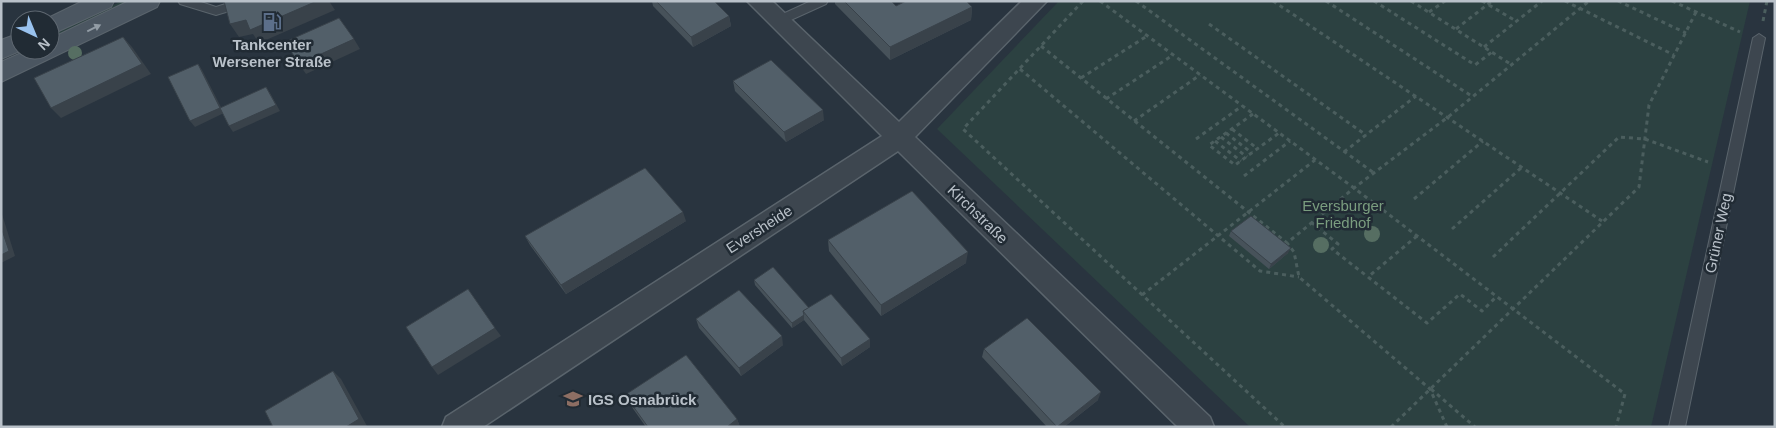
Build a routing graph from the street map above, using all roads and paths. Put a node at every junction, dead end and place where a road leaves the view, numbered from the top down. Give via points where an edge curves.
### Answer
1 (103, 1) edge
2 (149, 1) edge
3 (184, 1) edge
4 (758, 1) edge
5 (822, 1) edge
6 (1036, 1) edge
7 (1083, 1) edge
8 (1100, 1) edge
9 (1136, 1) edge
10 (1273, 1) edge
11 (1326, 1) edge
12 (1374, 1) edge
13 (1411, 1) edge
14 (1445, 1) edge
15 (1482, 1) edge
16 (1492, 1) edge
17 (1542, 1) edge
18 (1565, 1) edge
19 (1589, 1) edge
20 (1618, 1) edge
21 (1672, 1) edge
22 (1488, 4) junction
23 (232, 6) edge
24 (1580, 9) junction
25 (1429, 12) junction
26 (1696, 12) junction
27 (778, 21) junction
28 (1516, 21) junction
29 (60, 22) edge
30 (1209, 24) dead end
31 (1456, 29) junction
32 (1686, 34) junction
33 (1147, 36) junction
34 (1758, 38) joint
35 (60, 45) edge
36 (1041, 46) junction
37 (1484, 47) junction
38 (1492, 52) junction
39 (1173, 55) junction
40 (1674, 55) junction
41 (28, 60) edge
42 (1513, 65) junction
43 (1020, 69) junction
44 (1, 73) edge
45 (1200, 75) junction
46 (1081, 78) junction
47 (1416, 96) junction
48 (1472, 97) junction
49 (1106, 99) junction
50 (1242, 106) junction
51 (1253, 114) junction
52 (1448, 117) junction
53 (1134, 121) junction
54 (1232, 129) junction
55 (1226, 133) junction
56 (1280, 133) junction
57 (1366, 135) junction
58 (1221, 137) junction
59 (899, 138) junction
60 (1196, 138) dead end
61 (1645, 139) junction
62 (1215, 141) junction
63 (1290, 141) junction
64 (1483, 141) junction
65 (1258, 149) junction
66 (1344, 152) junction
67 (1252, 153) junction
68 (1247, 157) junction
69 (1315, 160) junction
70 (1241, 161) junction
71 (1521, 168) junction
72 (1731, 170) junction
73 (1374, 173) junction
74 (1244, 176) dead end
75 (1354, 188) junction
76 (1559, 193) junction
77 (1414, 199) dead end
78 (1247, 212) junction
79 (1602, 221) junction
80 (1311, 222) junction
81 (1452, 229) dead end
82 (1217, 236) junction
83 (1417, 236) junction
84 (1287, 242) junction
85 (1494, 257) dead end
86 (1299, 277) junction
87 (1368, 278) junction
88 (1142, 295) junction
89 (1496, 297) junction
90 (1513, 310) junction
91 (1430, 389) junction
92 (457, 427) edge
93 (1199, 427) edge
94 (1285, 427) edge
95 (1391, 427) edge
96 (1447, 427) edge
97 (1475, 427) edge
98 (1616, 427) edge
99 (1677, 427) edge

1 - 29 main road
35 -> 2 main road
3 - 23 lane via 216,11
4 - 27 street, Kirchstraße
5 - 27 lane
6 - 59 street, Eversheide
7 - 36 path
8 - 33 path
9 - 66 path
10 - 47 path
11 - 48 path
12 - 38 path via 1475,65
13 - 25 path
14 - 25 path
15 - 22 path
16 - 22 path
17 - 28 path
18 - 24 path
19 - 24 path
20 - 32 path
21 - 26 path
22 - 28 path
22 - 31 path
24 - 40 path
24 - 42 path
25 - 31 path
26 - 32 path
26 - 34 path
27 - 59 street, Kirchstraße
28 - 37 path
30 - 57 path
31 - 37 path
32 - 40 path
33 - 39 path
33 - 46 path
34 - 72 lane, Grüner Weg
36 - 43 path
36 - 46 path
37 - 38 path
38 - 42 path
39 - 45 path
39 - 49 path
40 - 61 path via 1649,105
41 - 44 main road
42 - 48 path
43 - 82 path
43 - 88 path via 964,129
45 - 50 path
45 - 53 path
46 - 49 path
47 - 52 path
47 - 57 path
48 - 52 path
49 - 53 path
50 - 51 path
50 - 60 path
51 - 54 path
51 - 56 path
52 - 64 path
52 - 73 path
53 - 78 path
54 - 55 path
54 - 65 path
55 - 58 path
55 - 67 path
56 - 63 path
56 - 65 path
57 - 66 path
58 - 62 path
58 - 68 path
59 - 92 street, Eversheide
59 - 93 street, Kirchstraße
61 - 72 path
61 - 76 path via 1619,137
61 - 79 path via 1638,187
62 - 70 path
62 - 70 path via 1209,145 1235,165
63 - 69 path
63 - 74 path
64 - 71 path
64 - 77 path
65 - 67 path
66 - 73 path
67 - 68 path
68 - 70 path
69 - 75 path
69 - 78 path
71 - 76 path
71 - 81 path
72 - 99 lane, Grüner Weg
73 - 75 path
75 - 80 path
75 - 83 path
76 - 79 path
76 - 85 path
78 - 82 path
78 - 84 path
79 - 90 path
80 - 84 path
80 - 87 path via 1338,244 1332,249
82 - 86 path via 1260,271
82 - 88 path
83 - 87 path
83 - 89 path
84 - 86 path via 1294,252
86 - 91 path
87 - 89 path via 1428,323 1460,294 1482,311
88 - 94 path
89 - 90 path
90 - 91 path
90 - 98 path via 1625,394
91 - 95 path
91 - 96 path
91 - 97 path

